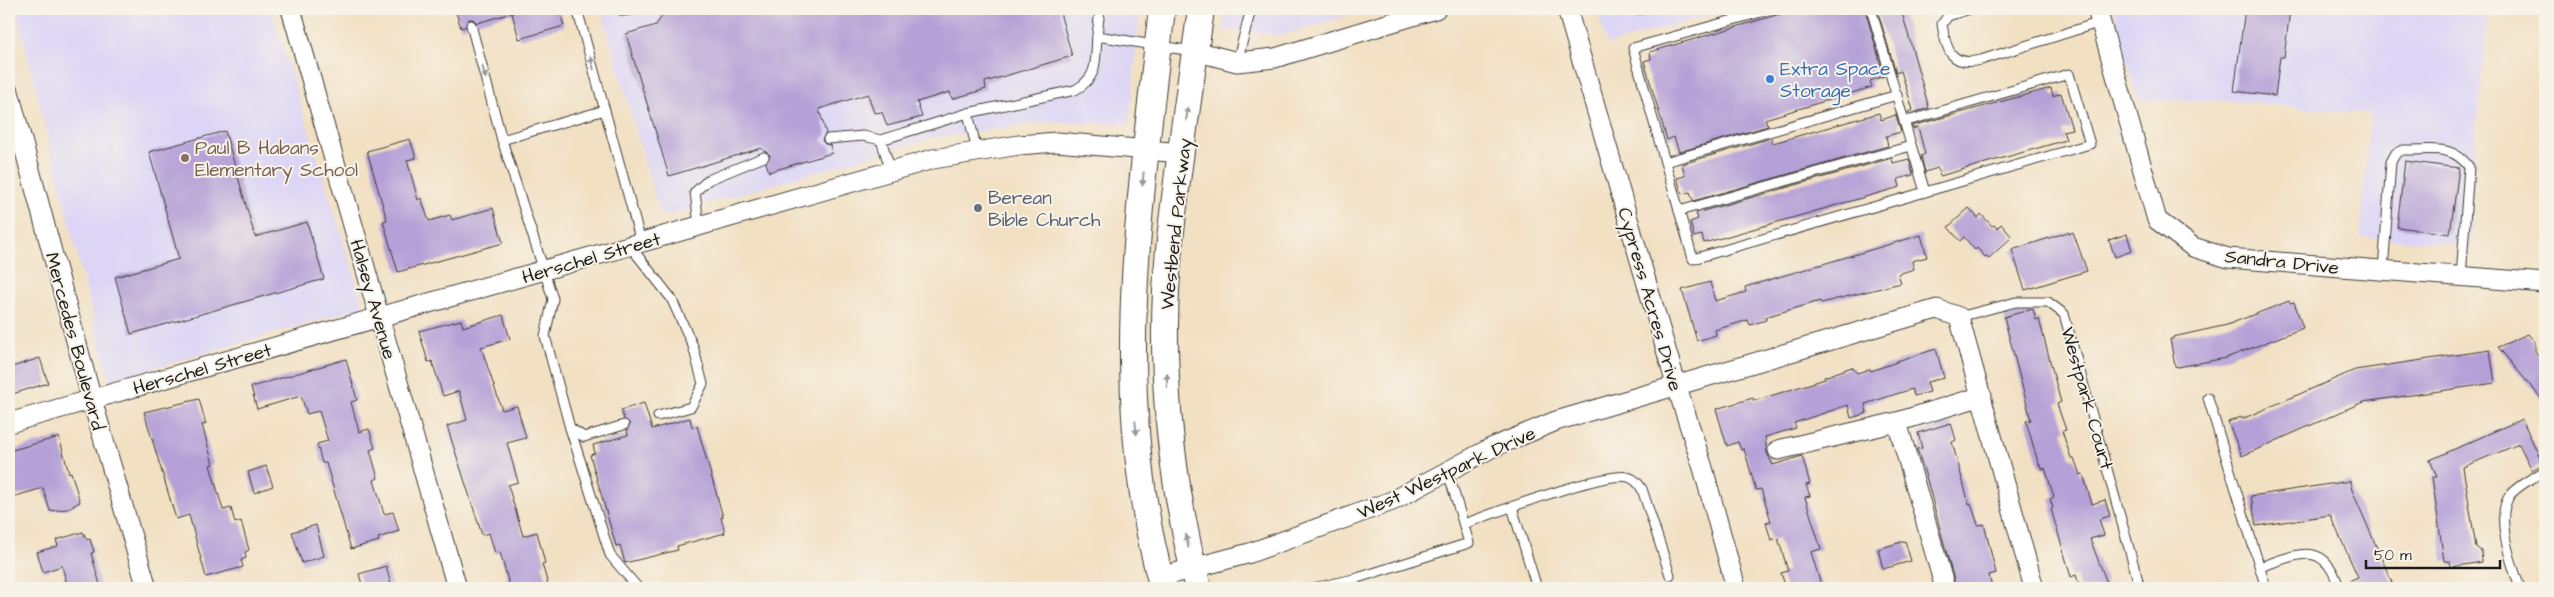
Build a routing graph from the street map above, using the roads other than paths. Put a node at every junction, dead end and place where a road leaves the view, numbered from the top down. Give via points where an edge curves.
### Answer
1 (291, 9) edge
2 (577, 9) edge
3 (622, 9) edge
4 (638, 9) edge
5 (1100, 9) edge
6 (1162, 9) edge
7 (1201, 9) edge
8 (1251, 9) edge
9 (1567, 9) edge
10 (1772, 9) edge
11 (1871, 9) edge
12 (1970, 9) edge
13 (1431, 10) edge
14 (2099, 16) edge
15 (472, 25) dead end
16 (1097, 36) junction
17 (1158, 45) junction
18 (1195, 51) junction
19 (1237, 62) junction
20 (9, 92) edge
21 (1896, 95) junction
22 (605, 110) junction
23 (968, 113) junction
24 (1904, 122) junction
25 (828, 139) dead end
26 (502, 140) junction
27 (881, 140) junction
28 (1911, 146) junction
29 (1146, 149) junction
30 (977, 151) junction
31 (1181, 153) junction
32 (764, 157) dead end
33 (1665, 162) junction
34 (891, 171) junction
35 (1925, 192) junction
36 (1679, 212) junction
37 (699, 226) junction
38 (636, 244) junction
39 (543, 271) junction
40 (2383, 271) junction
41 (2461, 277) junction
42 (2517, 282) junction
43 (2545, 284) edge
44 (2545, 295) edge
45 (1959, 316) junction
46 (379, 318) junction
47 (1676, 384) junction
48 (1982, 396) junction
49 (2208, 398) dead end
50 (92, 400) junction
51 (658, 416) dead end
52 (1896, 422) junction
53 (9, 423) edge
54 (624, 425) dead end
55 (570, 428) junction
56 (1778, 450) dead end
57 (2545, 471) edge
58 (1448, 472) junction
59 (1512, 507) junction
60 (1464, 524) junction
61 (2260, 567) junction
62 (1670, 575) dead end
63 (1196, 579) edge
64 (1161, 583) edge
65 (147, 588) edge
66 (457, 588) edge
67 (638, 588) edge
68 (1313, 588) edge
69 (1536, 588) edge
70 (1736, 588) edge
71 (1945, 588) edge
72 (2034, 588) edge
73 (2140, 588) edge
74 (2266, 588) edge
75 (2339, 588) edge
76 (2520, 588) edge

1 - 46 street, Halsey Avenue
22 -> 2 lane
3 - 4 lane
5 - 16 lane
6 - 17 street, Westbend Parkway
7 - 18 street, Westbend Parkway
8 - 19 lane
9 - 47 street, Cypress Acres Drive
10 - 33 lane via 1633,48
11 - 21 lane
12 - 14 lane via 1948,16 1942,24 1948,50 1962,62 1981,60
13 - 19 street via 1275,58
14 - 40 street, Sandra Drive via 2157,220 2192,247 2228,258
15 -> 26 lane
16 - 17 lane
16 - 23 lane via 1094,72 1082,87
17 - 18 lane
17 - 29 street, Westbend Parkway
18 - 19 street
31 -> 18 street, Westbend Parkway
20 - 50 street, Mercedes Boulevard
21 - 24 lane
21 - 33 lane
22 - 26 lane
22 - 38 lane
23 - 27 lane
23 - 30 lane
24 - 28 lane
24 - 35 lane via 2069,74 2090,144
25 - 27 lane via 863,136
26 - 39 lane
27 - 34 lane
28 - 35 lane
28 - 36 lane
29 - 30 street, Herschel Street via 1057,142
29 - 31 street, Herschel Street
29 -> 64 street, Westbend Parkway via 1133,287 1131,347 1135,427 1151,541
30 - 34 street, Herschel Street
63 -> 31 street, Westbend Parkway via 1181,514 1167,400 1169,250
32 - 37 lane via 708,180 694,192
33 - 36 lane
34 - 37 street, Herschel Street
35 - 36 lane via 1693,259
37 - 38 street, Herschel Street
38 - 39 street, Herschel Street
38 - 51 lane via 671,298 694,346 703,384 691,407
39 - 46 street, Herschel Street
39 - 55 lane via 553,299 546,336
40 - 41 street, Sandra Drive
40 - 41 lane via 2391,162 2396,153 2403,150 2453,151 2469,167
41 - 42 street, Sandra Drive
42 - 43 street, Sandra Drive
42 - 44 street
45 - 47 street via 1937,308
45 - 48 street
45 - 73 lane, Westpark Court via 2016,302 2048,302 2064,314
46 - 50 street, Herschel Street
46 - 66 street, Halsey Avenue
47 - 58 street, West Westpark Drive via 1556,421 1491,448
47 - 70 street, Cypress Acres Drive
48 - 52 street
48 - 72 street
49 - 61 lane
50 - 53 street, Herschel Street
50 - 65 street, Mercedes Boulevard
52 - 56 street
52 - 71 street
54 - 55 lane via 584,437
55 - 67 lane via 610,555
57 - 76 lane via 2510,495 2504,510 2506,539
58 - 60 lane
58 - 63 street, West Westpark Drive via 1392,501
59 - 60 lane
59 - 62 lane via 1610,478 1626,476 1635,479 1642,489
59 - 69 lane
60 - 68 lane via 1469,543 1354,579
61 - 74 lane
61 - 75 lane via 2294,556 2315,554 2334,570
63 - 64 street, West Westpark Drive

